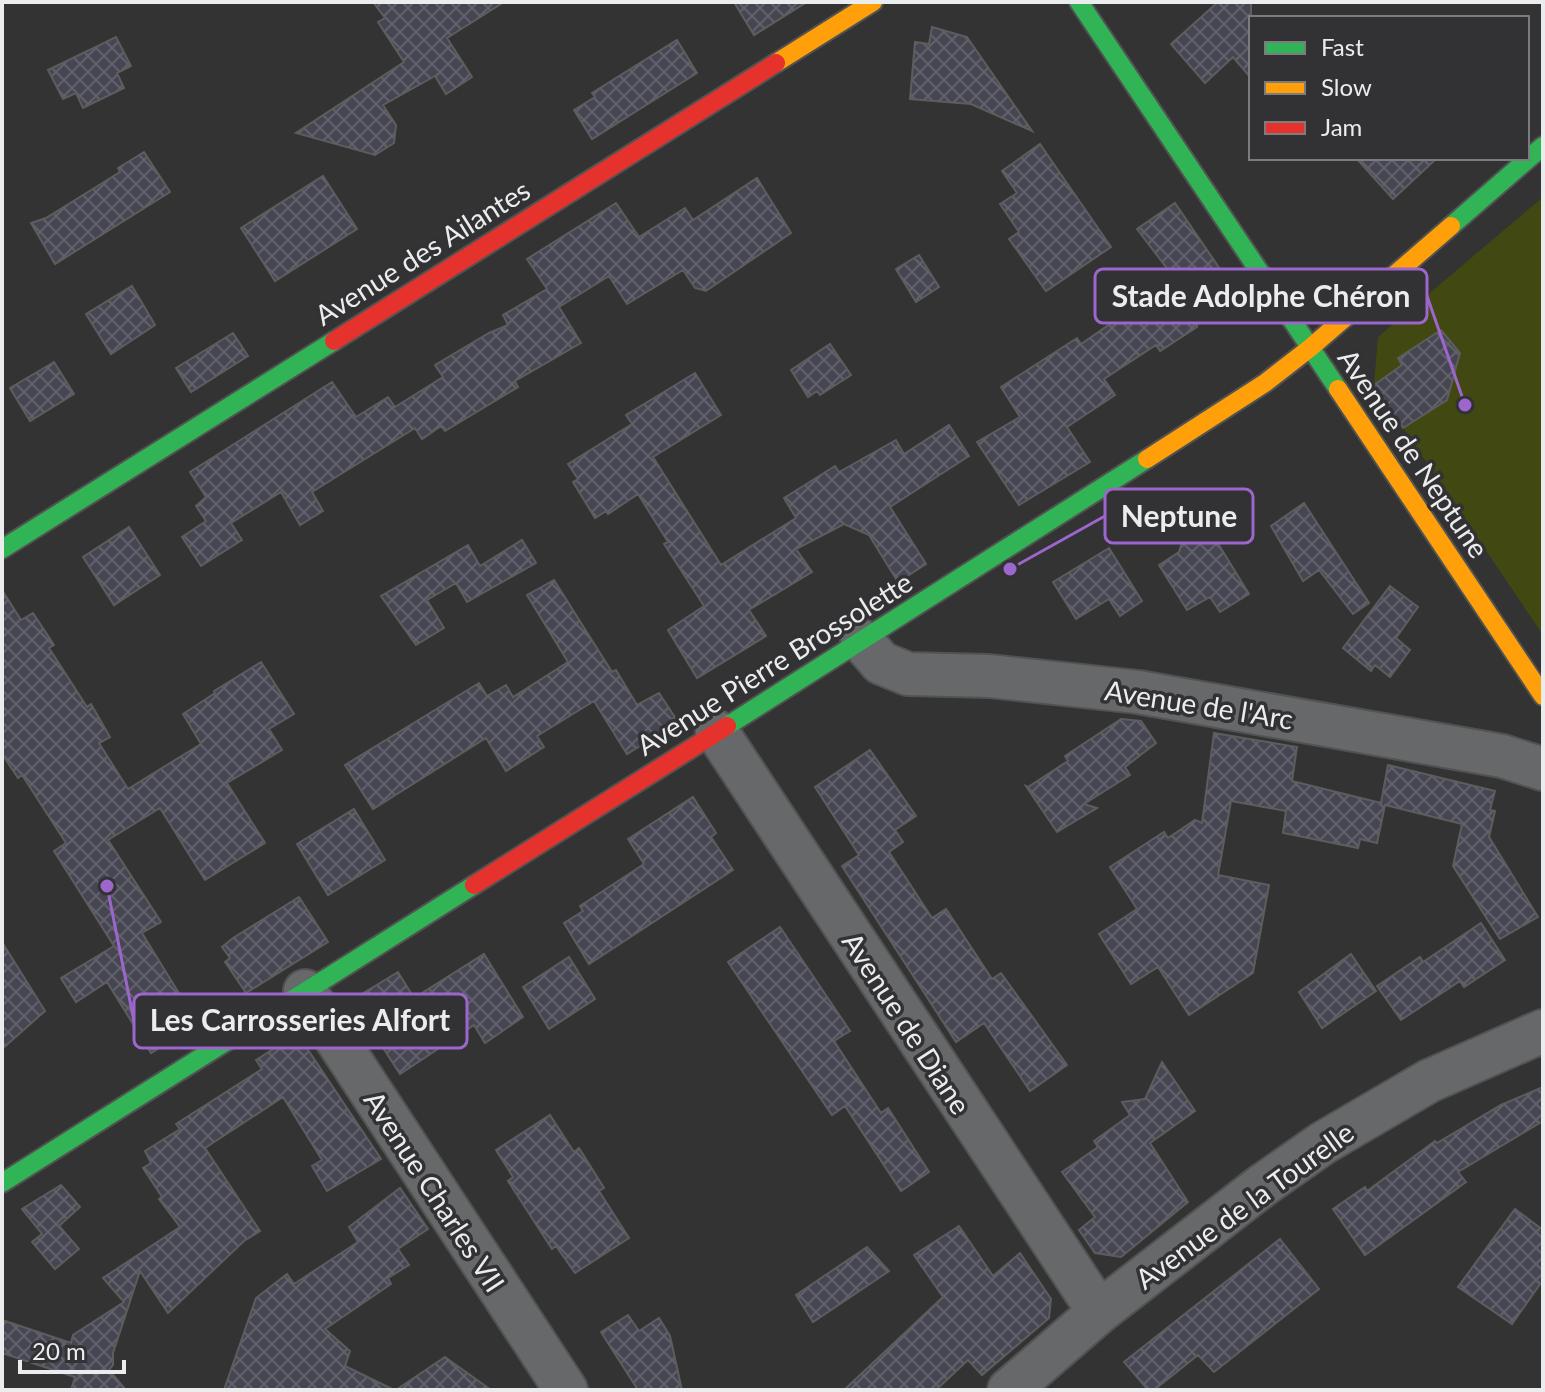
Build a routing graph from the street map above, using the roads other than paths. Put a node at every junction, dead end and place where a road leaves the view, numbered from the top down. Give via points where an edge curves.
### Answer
1 (873, 2) edge
2 (1079, 2) edge
3 (1527, 160) edge
4 (1310, 348) junction
5 (2, 549) edge
6 (862, 641) junction
7 (1543, 696) edge
8 (717, 732) junction
9 (1543, 769) edge
10 (305, 991) junction
11 (1543, 1031) edge
12 (2, 1183) edge
13 (1099, 1312) junction
14 (566, 1390) edge
15 (1009, 1390) edge

1 - 5 street, Avenue des Ailantes
2 - 4 street, Avenue de Neptune
3 - 4 street, Avenue Pierre Brossolette
4 - 6 street, Avenue Pierre Brossolette via 1265,383
4 - 7 street, Avenue de Neptune
6 - 8 street, Avenue Pierre Brossolette
6 - 9 street, Avenue de l'Arc via 881,663 908,674 989,676 1138,692 1502,756
8 - 10 street, Avenue Pierre Brossolette
8 - 13 street, Avenue de Diane
10 - 12 street, Avenue Pierre Brossolette
10 - 14 street, Avenue Charles VII
11 - 13 street, Avenue de la Tourelle via 1429,1081 1323,1143
13 - 15 street, Avenue de la Tourelle

